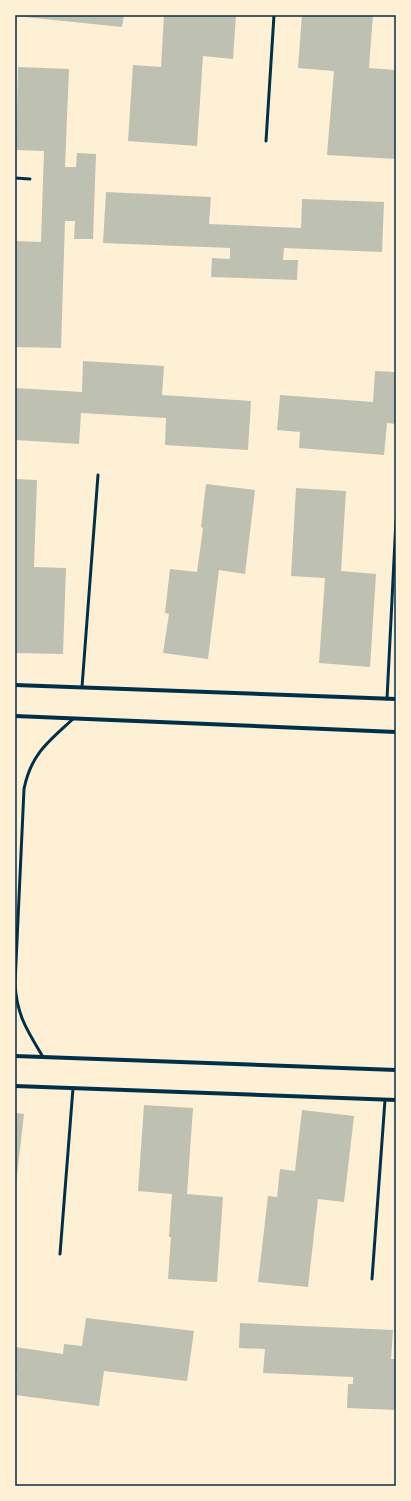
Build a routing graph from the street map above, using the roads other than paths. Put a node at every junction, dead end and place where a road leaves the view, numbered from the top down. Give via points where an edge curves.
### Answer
1 (274, 15) edge
2 (266, 141) dead end
3 (15, 178) edge
4 (30, 178) dead end
5 (98, 475) dead end
6 (396, 520) edge
7 (15, 685) edge
8 (82, 687) junction
9 (387, 699) junction
10 (396, 699) edge
11 (15, 716) edge
12 (72, 719) junction
13 (396, 732) edge
14 (15, 1056) edge
15 (44, 1057) junction
16 (396, 1070) edge
17 (15, 1086) edge
18 (73, 1088) junction
19 (385, 1100) junction
20 (396, 1100) edge
21 (60, 1254) dead end
22 (372, 1279) dead end

1 - 2 lane
3 - 4 lane
5 - 8 lane
6 - 9 lane
7 - 8 street
8 - 9 street
9 - 10 street
11 - 12 street
12 - 13 street
12 - 15 lane via 33,760 24,789 16,1000 21,1017
14 - 15 street
15 - 16 street
17 - 18 street
18 - 19 street
18 - 21 lane
19 - 20 street
19 - 22 lane

